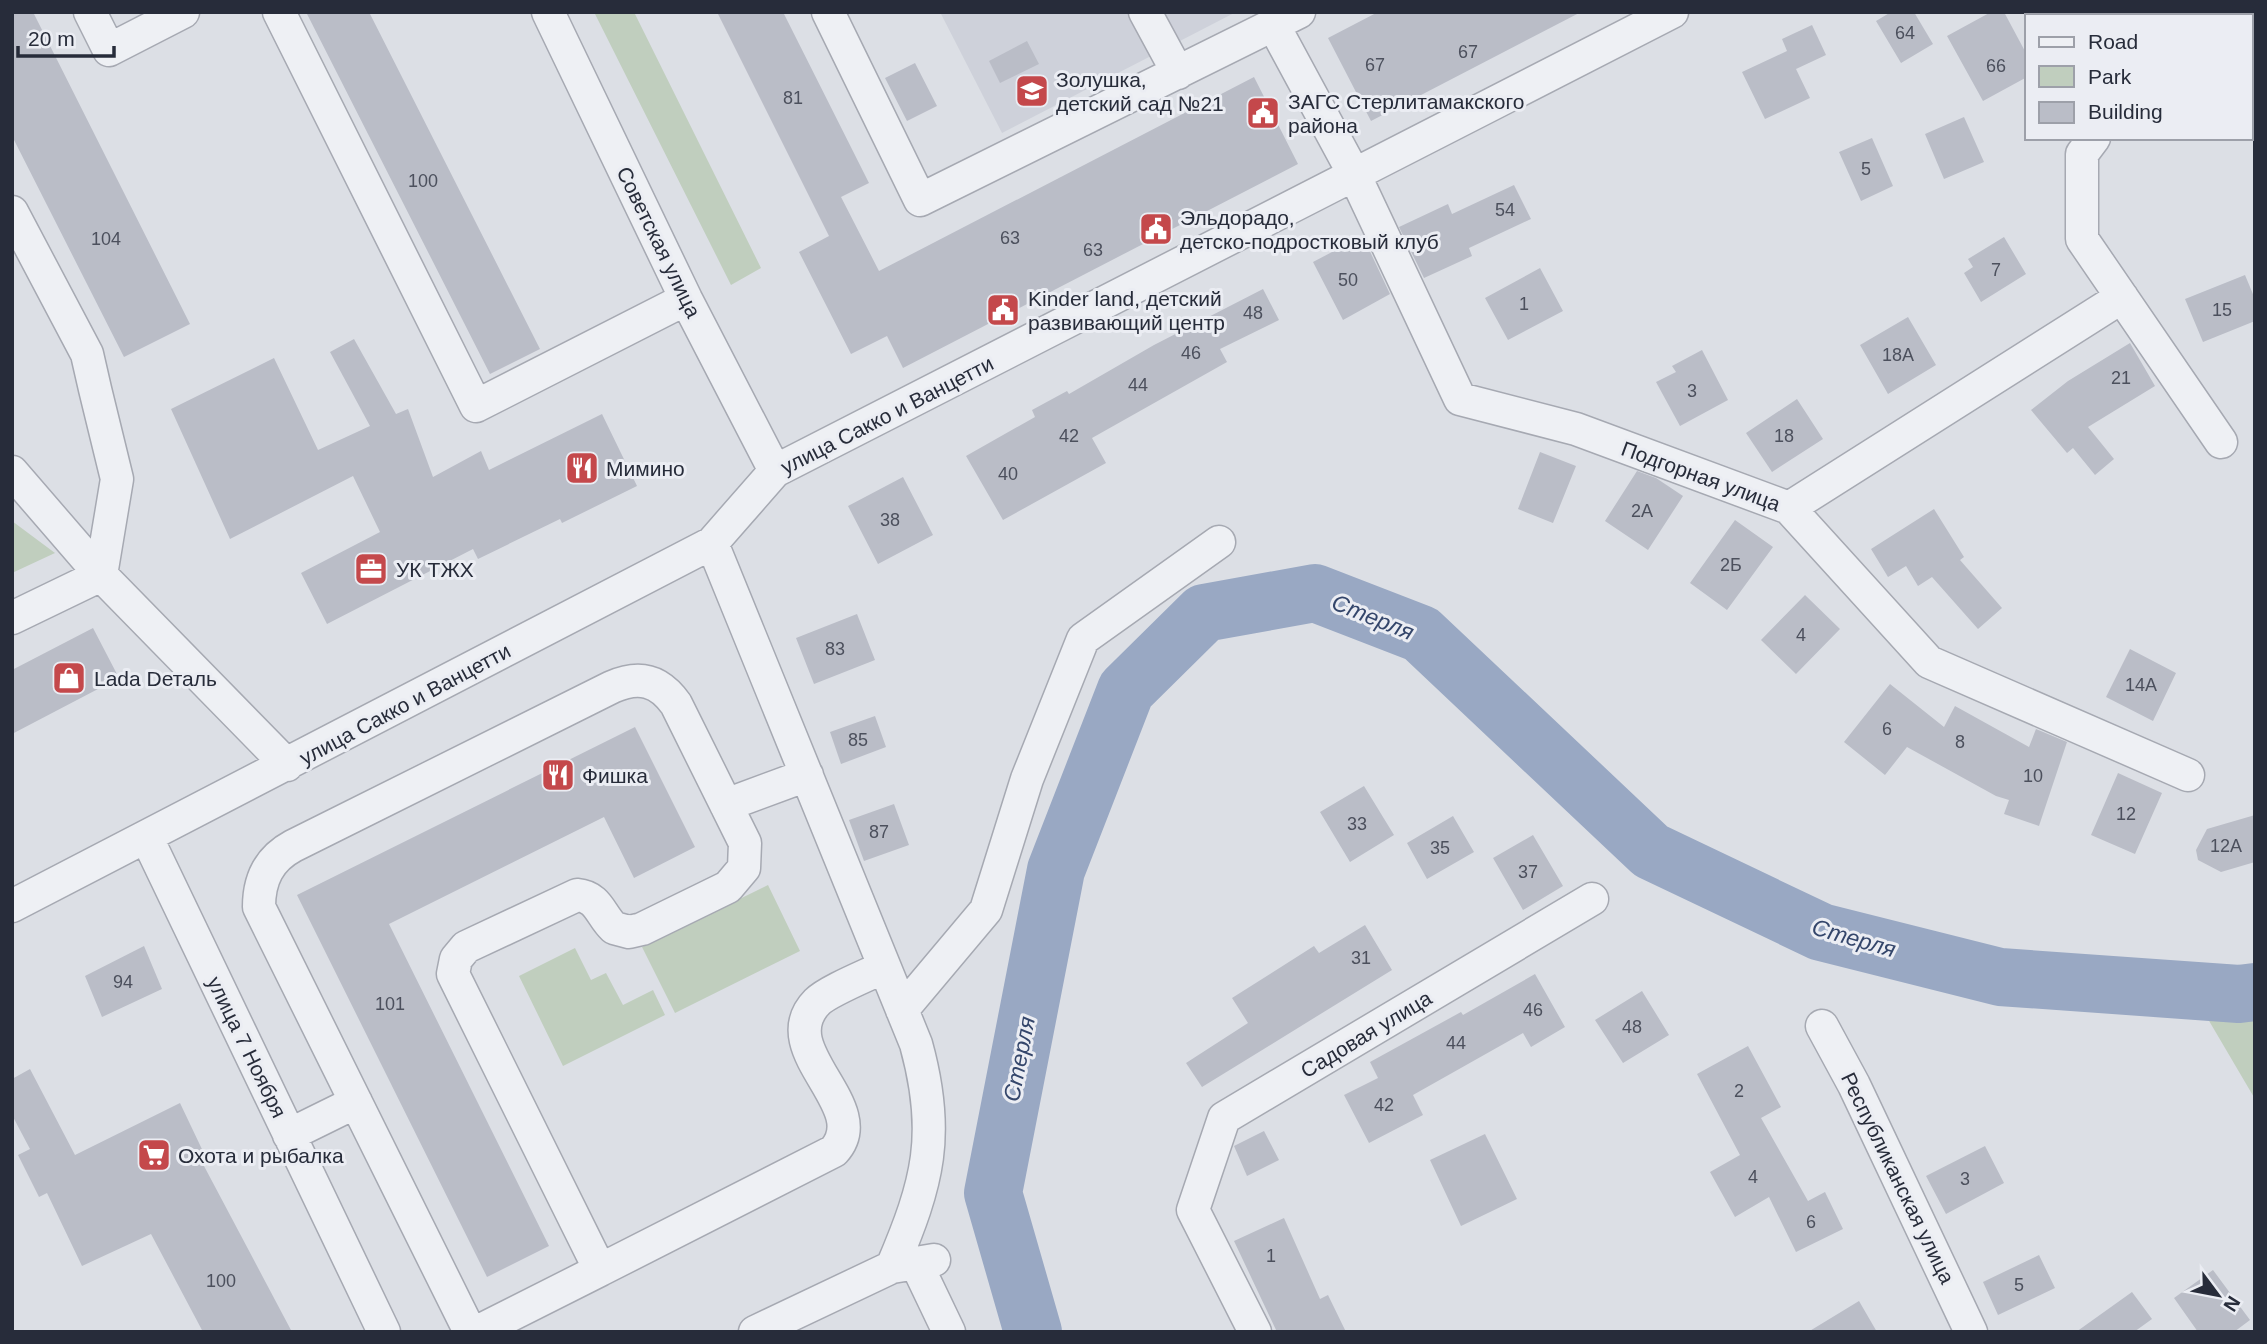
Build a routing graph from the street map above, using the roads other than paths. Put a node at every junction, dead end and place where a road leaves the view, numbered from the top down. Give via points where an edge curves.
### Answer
1 (90, 12) edge
2 (183, 12) edge
3 (279, 12) edge
4 (548, 12) edge
5 (828, 12) edge
6 (1145, 12) edge
7 (1672, 12) edge
8 (1287, 19) edge
9 (1178, 73) junction
10 (2092, 140) edge
11 (1355, 176) junction
12 (12, 212) edge
13 (2122, 297) junction
14 (686, 299) junction
15 (2221, 442) dead end
16 (775, 471) junction
17 (12, 472) edge
18 (1789, 508) junction
19 (1219, 542) dead end
20 (712, 543) junction
21 (101, 575) junction
22 (12, 618) edge
23 (287, 765) junction
24 (807, 775) junction
25 (2188, 775) dead end
26 (726, 805) junction
27 (147, 838) junction
28 (1592, 899) dead end
29 (12, 906) edge
30 (884, 967) junction
31 (902, 1010) junction
32 (1822, 1026) dead end
33 (356, 1102) junction
34 (289, 1135) junction
35 (914, 1263) junction
36 (600, 1270) junction
37 (524, 1321) edge
38 (384, 1332) edge
39 (470, 1332) edge
40 (477, 1332) edge
41 (755, 1332) edge
42 (949, 1332) edge
43 (1255, 1332) edge
44 (1971, 1332) edge

1 - 2 street via 109,50
3 - 14 street via 475,405
4 - 14 street, Советская улица
5 - 9 street via 920,200
6 - 9 street
7 - 11 street, улица Сакко и Ванцетти
8 - 9 street
8 - 11 street
10 - 13 street via 2082,154 2082,239
11 - 16 street, улица Сакко и Ванцетти
11 - 18 street, Подгорная улица via 1460,399 1576,429
12 - 21 street via 87,354 117,479
13 - 15 street
13 - 18 street
14 - 16 street, Советская улица
16 - 20 street, улица Сакко и Ванцетти
17 - 21 street
18 - 25 street, Подгорная улица via 1929,662
19 - 31 street via 1083,639 1027,779 986,910
20 - 23 street, улица Сакко и Ванцетти
20 - 24 street
21 - 22 street
21 - 23 street
23 - 27 street, улица Сакко и Ванцетти
24 - 26 street
24 - 30 street
26 - 33 street via 667,692 648,681 626,680 282,852 264,874 259,907
26 - 36 street via 747,855 738,878 727,887 633,932 614,928 597,904 577,895 466,947 454,967 453,974
27 - 29 street, улица Сакко и Ванцетти
27 - 34 street, улица 7 Ноября
28 - 43 street, Садовая улица via 1224,1118 1193,1210
30 - 31 street
30 - 36 street via 818,1001 807,1022 806,1044 845,1122 844,1137 834,1151
31 - 35 street via 924,1076 929,1113
32 - 44 street, Республиканская улица
33 - 34 street
33 - 39 street
34 - 38 street, улица 7 Ноября
35 - 41 street
35 - 42 street
36 - 37 street
37 - 40 street

